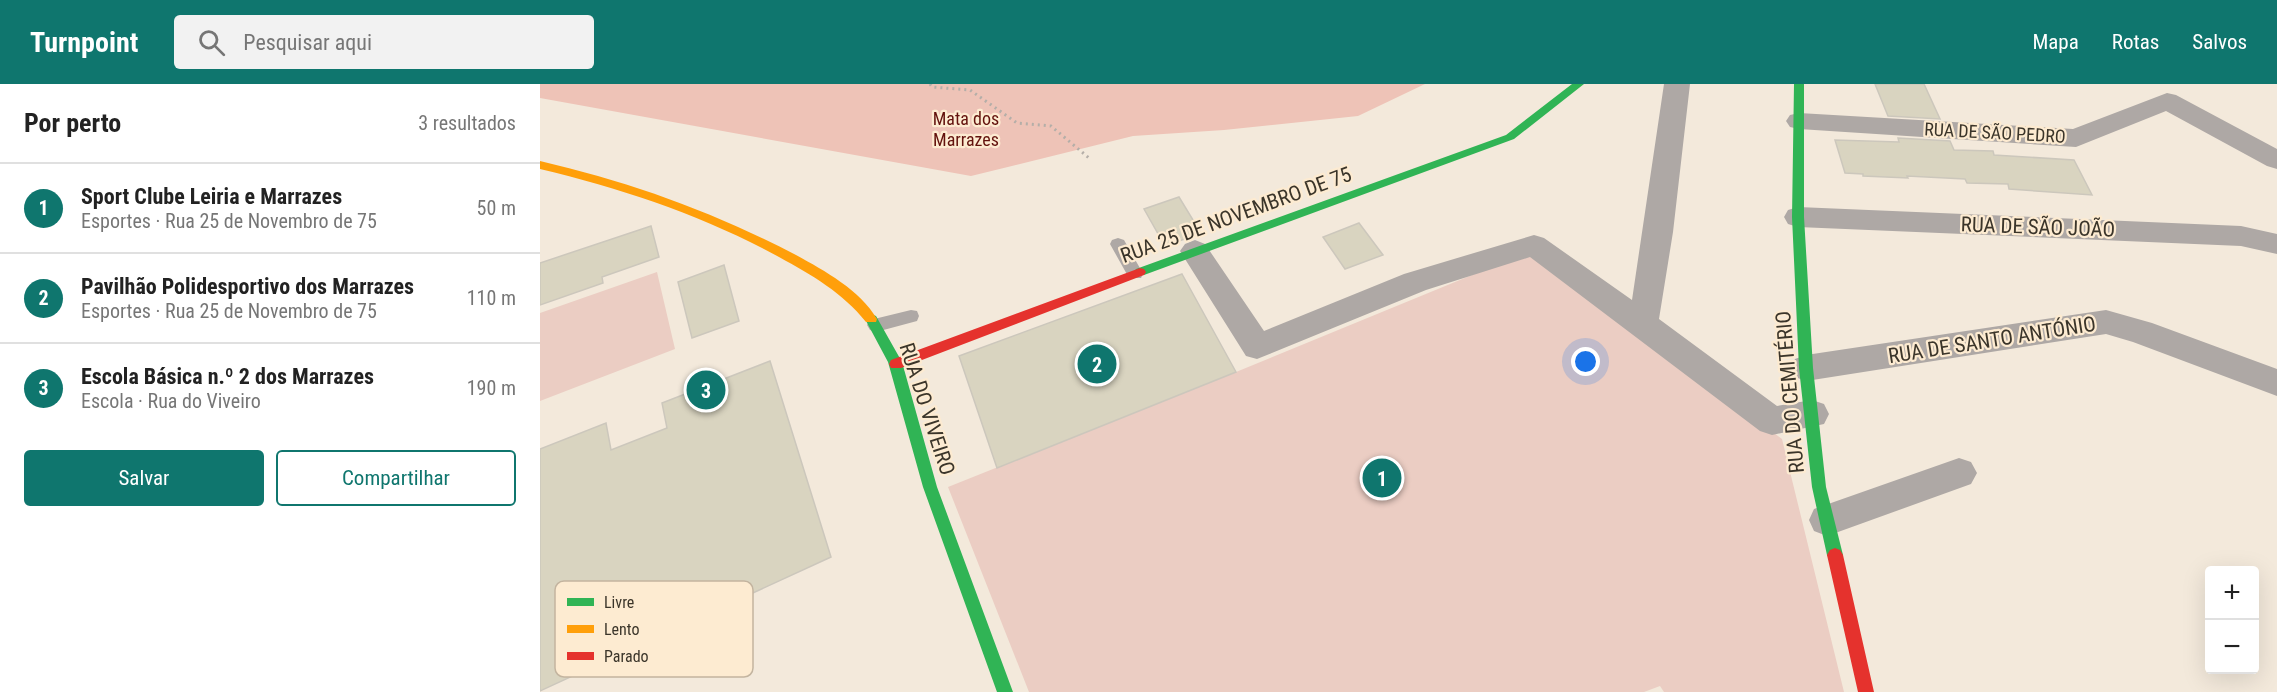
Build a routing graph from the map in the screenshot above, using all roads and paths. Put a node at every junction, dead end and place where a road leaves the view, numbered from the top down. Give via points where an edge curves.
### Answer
1 (930, 84) edge
2 (1579, 84) edge
3 (1677, 84) edge
4 (1799, 84) edge
5 (1799, 121) junction
6 (1089, 158) dead end
7 (2277, 160) edge
8 (540, 165) edge
9 (1798, 217) junction
10 (1118, 244) dead end
11 (2277, 244) edge
12 (1195, 252) junction
13 (1135, 274) junction
14 (911, 316) dead end
15 (1643, 324) junction
16 (876, 325) junction
17 (896, 364) junction
18 (1806, 369) junction
19 (2277, 383) edge
20 (1812, 414) junction
21 (1959, 472) dead end
22 (1827, 520) junction
23 (1005, 692) edge
24 (1866, 692) edge

1 - 6 path via 970,90 1017,123 1051,126
2 - 12 street, RUA 25 DE NOVEMBRO DE 75 via 1510,137
3 - 15 street
4 - 5 street, RUA DO CEMITÉRIO
5 - 7 street, RUA DE SÃO PEDRO via 2076,138 2167,101
5 - 9 street, RUA DO CEMITÉRIO
8 - 16 street, RUA DO VIVEIRO via 607,180 687,206 767,243 829,280 863,308
9 - 11 street, RUA DE SÃO JOÃO via 2241,236
9 - 18 street, RUA DO CEMITÉRIO
10 - 13 lane
12 - 13 street, RUA 25 DE NOVEMBRO DE 75
12 - 15 street via 1257,347 1415,282 1534,245
13 - 17 street, RUA 25 DE NOVEMBRO DE 75
14 - 16 lane
15 - 20 street via 1772,421
16 - 17 street, RUA DO VIVEIRO
17 - 23 street, RUA DO VIVEIRO via 930,486
18 - 19 street, RUA DE SANTO ANTÓNIO via 2106,322
18 - 20 street, RUA DO CEMITÉRIO
20 - 22 street, RUA DO CEMITÉRIO
21 - 22 street
22 - 24 street, RUA DO CEMITÉRIO

